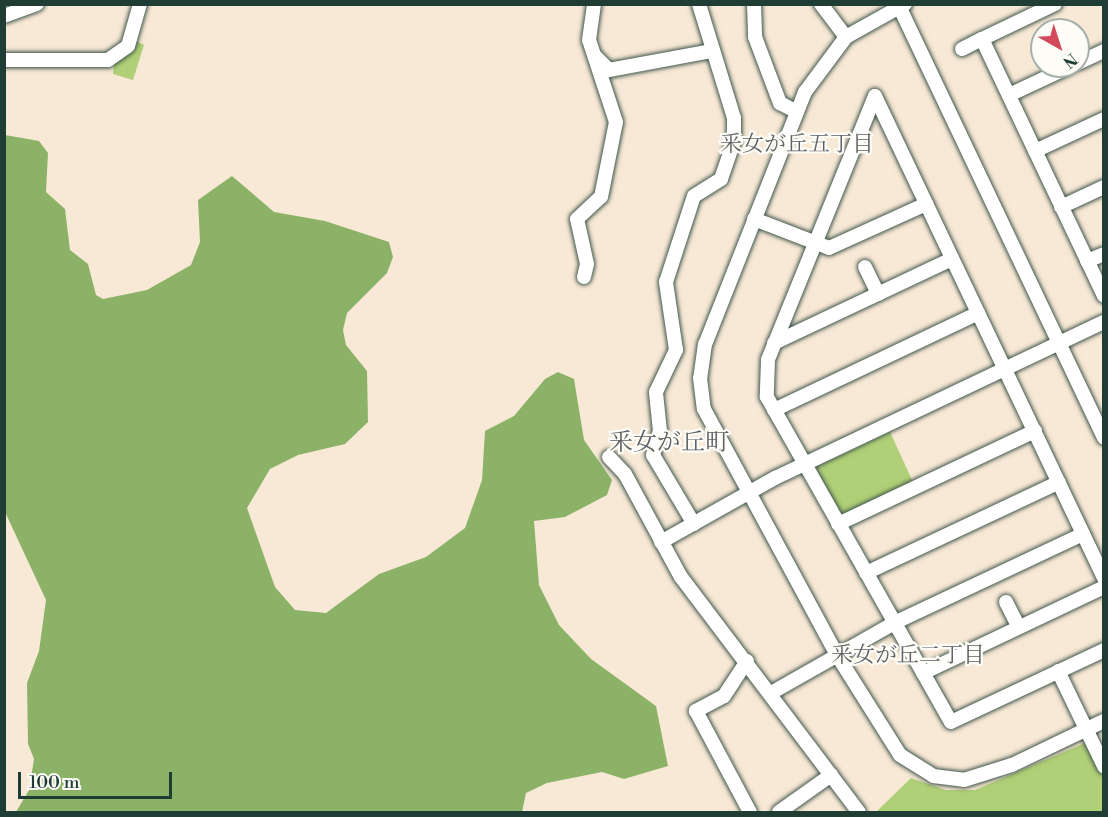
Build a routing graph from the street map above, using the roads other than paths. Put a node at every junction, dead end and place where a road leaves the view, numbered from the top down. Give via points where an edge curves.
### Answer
1 (37, 4) edge
2 (140, 4) edge
3 (594, 4) edge
4 (699, 4) edge
5 (754, 4) edge
6 (821, 4) edge
7 (1055, 4) edge
8 (901, 5) edge
9 (4, 16) edge
10 (846, 38) junction
11 (982, 39) junction
12 (962, 49) dead end
13 (712, 51) junction
14 (1104, 51) edge
15 (593, 55) junction
16 (1090, 57) edge
17 (4, 60) edge
18 (1045, 78) edge
19 (1009, 95) junction
20 (797, 111) junction
21 (1104, 119) edge
22 (1035, 151) junction
23 (1104, 187) edge
24 (926, 204) junction
25 (1061, 207) junction
26 (754, 219) junction
27 (814, 244) junction
28 (1104, 254) edge
29 (952, 259) junction
30 (1087, 261) junction
31 (865, 267) dead end
32 (584, 277) dead end
33 (878, 294) junction
34 (1104, 296) edge
35 (978, 314) junction
36 (1104, 322) edge
37 (774, 343) junction
38 (1060, 344) junction
39 (1005, 370) junction
40 (774, 410) junction
41 (1035, 431) junction
42 (1104, 438) edge
43 (609, 457) dead end
44 (806, 464) junction
45 (1059, 482) junction
46 (747, 494) junction
47 (694, 524) junction
48 (838, 524) junction
49 (1083, 534) junction
50 (661, 542) junction
51 (866, 573) junction
52 (1104, 578) edge
53 (1104, 588) edge
54 (1006, 602) dead end
55 (894, 623) junction
56 (1019, 627) junction
57 (1104, 650) edge
58 (837, 655) junction
59 (747, 661) junction
60 (1058, 671) junction
61 (923, 673) junction
62 (771, 693) junction
63 (1104, 722) edge
64 (1086, 730) junction
65 (1104, 766) edge
66 (831, 775) junction
67 (750, 813) edge
68 (779, 813) edge
69 (859, 813) edge

1 - 9 street
2 - 17 street via 128,46 108,60
3 - 15 street via 589,40
4 - 13 street
5 - 20 street via 755,37 780,103
6 - 10 street
7 - 11 street
8 - 10 street
8 - 38 street
10 - 20 street via 814,74
11 - 12 street
11 - 19 street
13 - 15 street via 609,70
13 - 47 street via 734,118 734,141 721,179 694,196 666,282 676,350 656,392 660,431 653,455
14 - 16 street
15 - 32 street via 616,122 601,196 577,219 587,264
18 - 19 street
19 - 22 street
20 - 26 street
21 - 22 street
22 - 25 street
23 - 25 street
24 - 27 street via 829,248
24 - 27 street via 875,96
24 - 29 street
25 - 30 street
26 - 27 street
26 - 46 street via 705,344 700,378 708,421
27 - 37 street
28 - 30 street
29 - 33 street
29 - 35 street
30 - 34 street
31 - 33 street
33 - 37 street
35 - 39 street
35 - 40 street
36 - 38 street
37 - 40 street via 765,380
38 - 39 street
38 - 42 street
39 - 41 street
39 - 44 street
40 - 44 street
41 - 45 street
41 - 48 street
43 - 50 street via 625,474
44 - 46 street
44 - 48 street
45 - 49 street
45 - 51 street
46 - 47 street
46 - 58 street
47 - 50 street
48 - 51 street
49 - 52 street
49 - 55 street
50 - 59 street
51 - 55 street
53 - 56 street
54 - 56 street
55 - 58 street
55 - 61 street
56 - 61 street
57 - 60 street
58 - 62 street
58 - 64 street via 892,748 933,776 985,776
59 - 62 street
59 - 67 street via 724,696 696,711
60 - 61 street via 951,722
60 - 64 street
62 - 66 street
63 - 64 street
64 - 65 street
66 - 68 street
66 - 69 street

